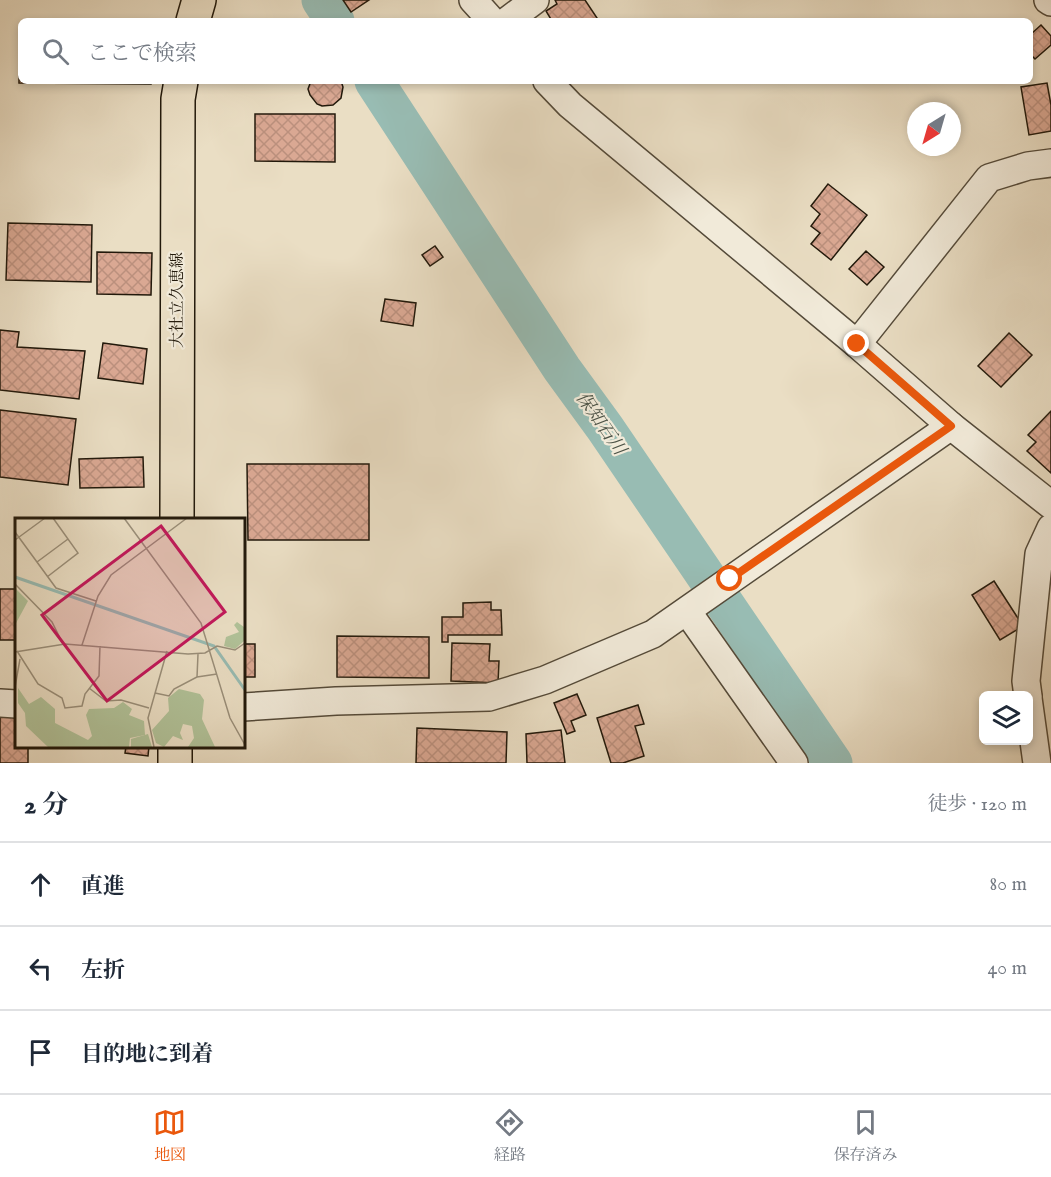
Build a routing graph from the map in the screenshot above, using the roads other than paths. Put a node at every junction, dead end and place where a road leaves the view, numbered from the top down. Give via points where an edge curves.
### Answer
1 (199, 0) edge
2 (473, 0) edge
3 (535, 0) edge
4 (194, 18) edge
5 (489, 18) edge
6 (511, 18) edge
7 (180, 84) edge
8 (550, 84) edge
9 (1051, 163) edge
10 (857, 344) junction
11 (951, 426) junction
12 (1051, 505) edge
13 (177, 518) edge
14 (1051, 528) edge
15 (687, 611) junction
16 (1027, 691) edge
17 (0, 703) edge
18 (15, 704) edge
19 (244, 707) edge
20 (1033, 738) edge
21 (794, 763) edge
22 (1036, 763) edge

1 - 4 main road
2 - 5 street
3 - 6 street
7 - 13 main road, 大社立久恵線
8 - 10 street via 570,105
9 - 10 street via 989,178
10 - 11 street
11 - 12 street
11 - 15 street
14 - 16 street via 1039,554
15 - 19 street via 653,634 545,680 489,697
15 - 21 street
17 - 18 street
20 - 22 street

